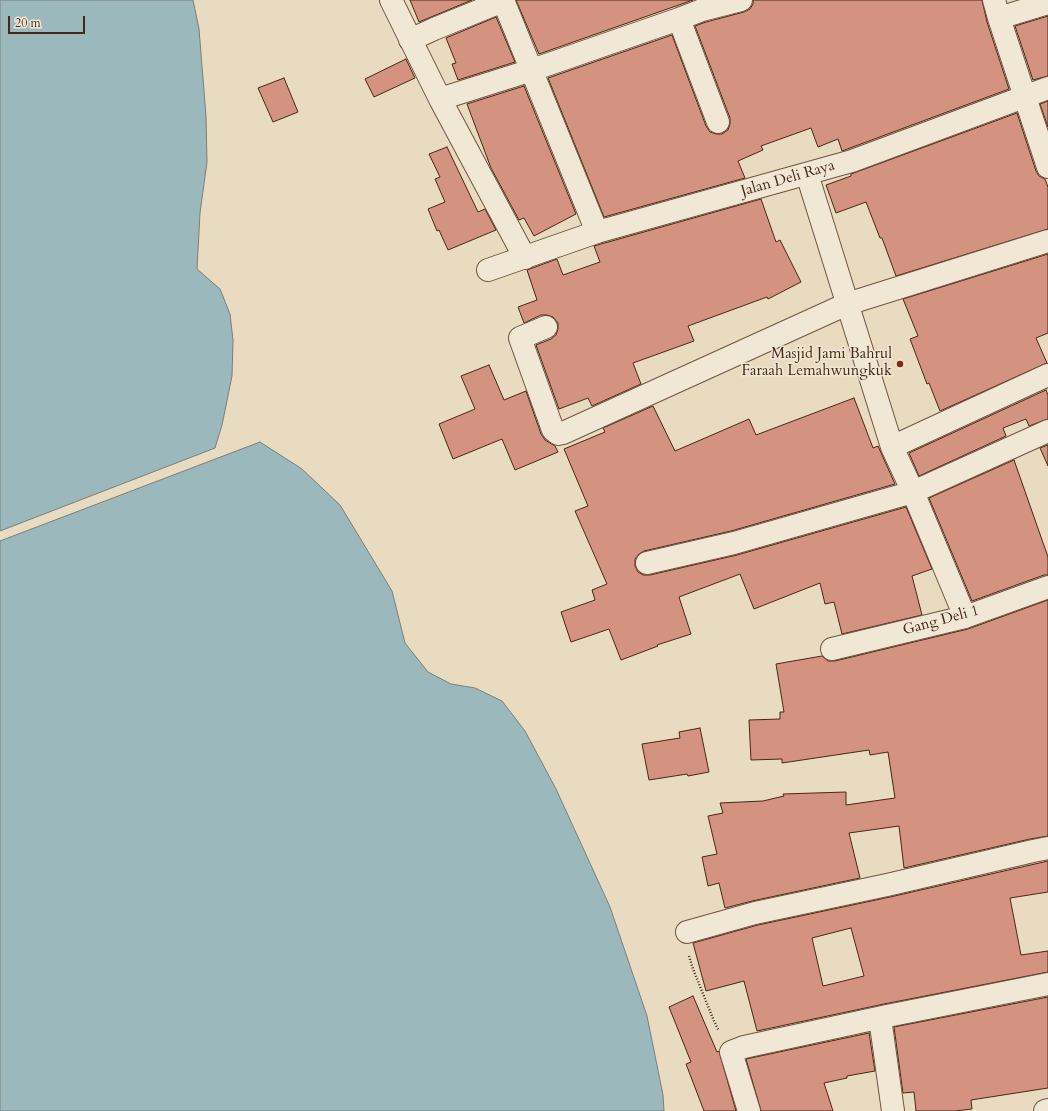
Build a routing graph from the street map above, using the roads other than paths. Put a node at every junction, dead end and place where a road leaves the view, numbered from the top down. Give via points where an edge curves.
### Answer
1 (390, 0) edge
2 (742, 0) edge
3 (503, 1) edge
4 (1048, 4) edge
5 (996, 9) edge
6 (679, 19) junction
7 (410, 40) junction
8 (532, 70) junction
9 (1048, 88) edge
10 (1024, 97) junction
11 (440, 99) junction
12 (718, 122) dead end
13 (1048, 167) edge
14 (807, 174) junction
15 (598, 232) junction
16 (1048, 241) edge
17 (525, 258) junction
18 (488, 270) dead end
19 (847, 304) junction
20 (546, 327) dead end
21 (1048, 375) edge
22 (1048, 431) edge
23 (892, 447) junction
24 (913, 492) junction
25 (647, 563) dead end
26 (1048, 587) edge
27 (965, 616) junction
28 (832, 649) dead end
29 (1048, 848) edge
30 (687, 932) road end
31 (1048, 984) edge
32 (880, 1018) junction
33 (1048, 1110) edge
34 (749, 1111) edge
35 (893, 1111) edge
36 (1045, 1111) edge

1 - 7 street
2 - 6 street
3 - 7 street
3 - 8 street
4 - 5 street
5 - 10 street
6 - 8 street
6 - 12 street
7 - 11 street
8 - 11 street
8 - 15 street
9 - 10 street, Jalan Deli Raya
10 - 13 street
10 - 14 street, Jalan Deli Raya via 852,161
11 - 17 street
14 - 15 street, Jalan Deli Raya
14 - 19 street
15 - 17 street, Jalan Deli Raya
16 - 19 street
17 - 18 street, Jalan Deli Raya
19 - 20 street via 558,434 553,430 520,338
19 - 23 street
21 - 23 street
22 - 24 street
23 - 24 street
24 - 25 street via 734,543
24 - 27 street
26 - 27 street, Gang Deli 1
27 - 28 street, Gang Deli 1
29 - 30 street via 755,913
31 - 32 street
32 - 34 street via 731,1052
32 - 35 street
33 - 36 street

